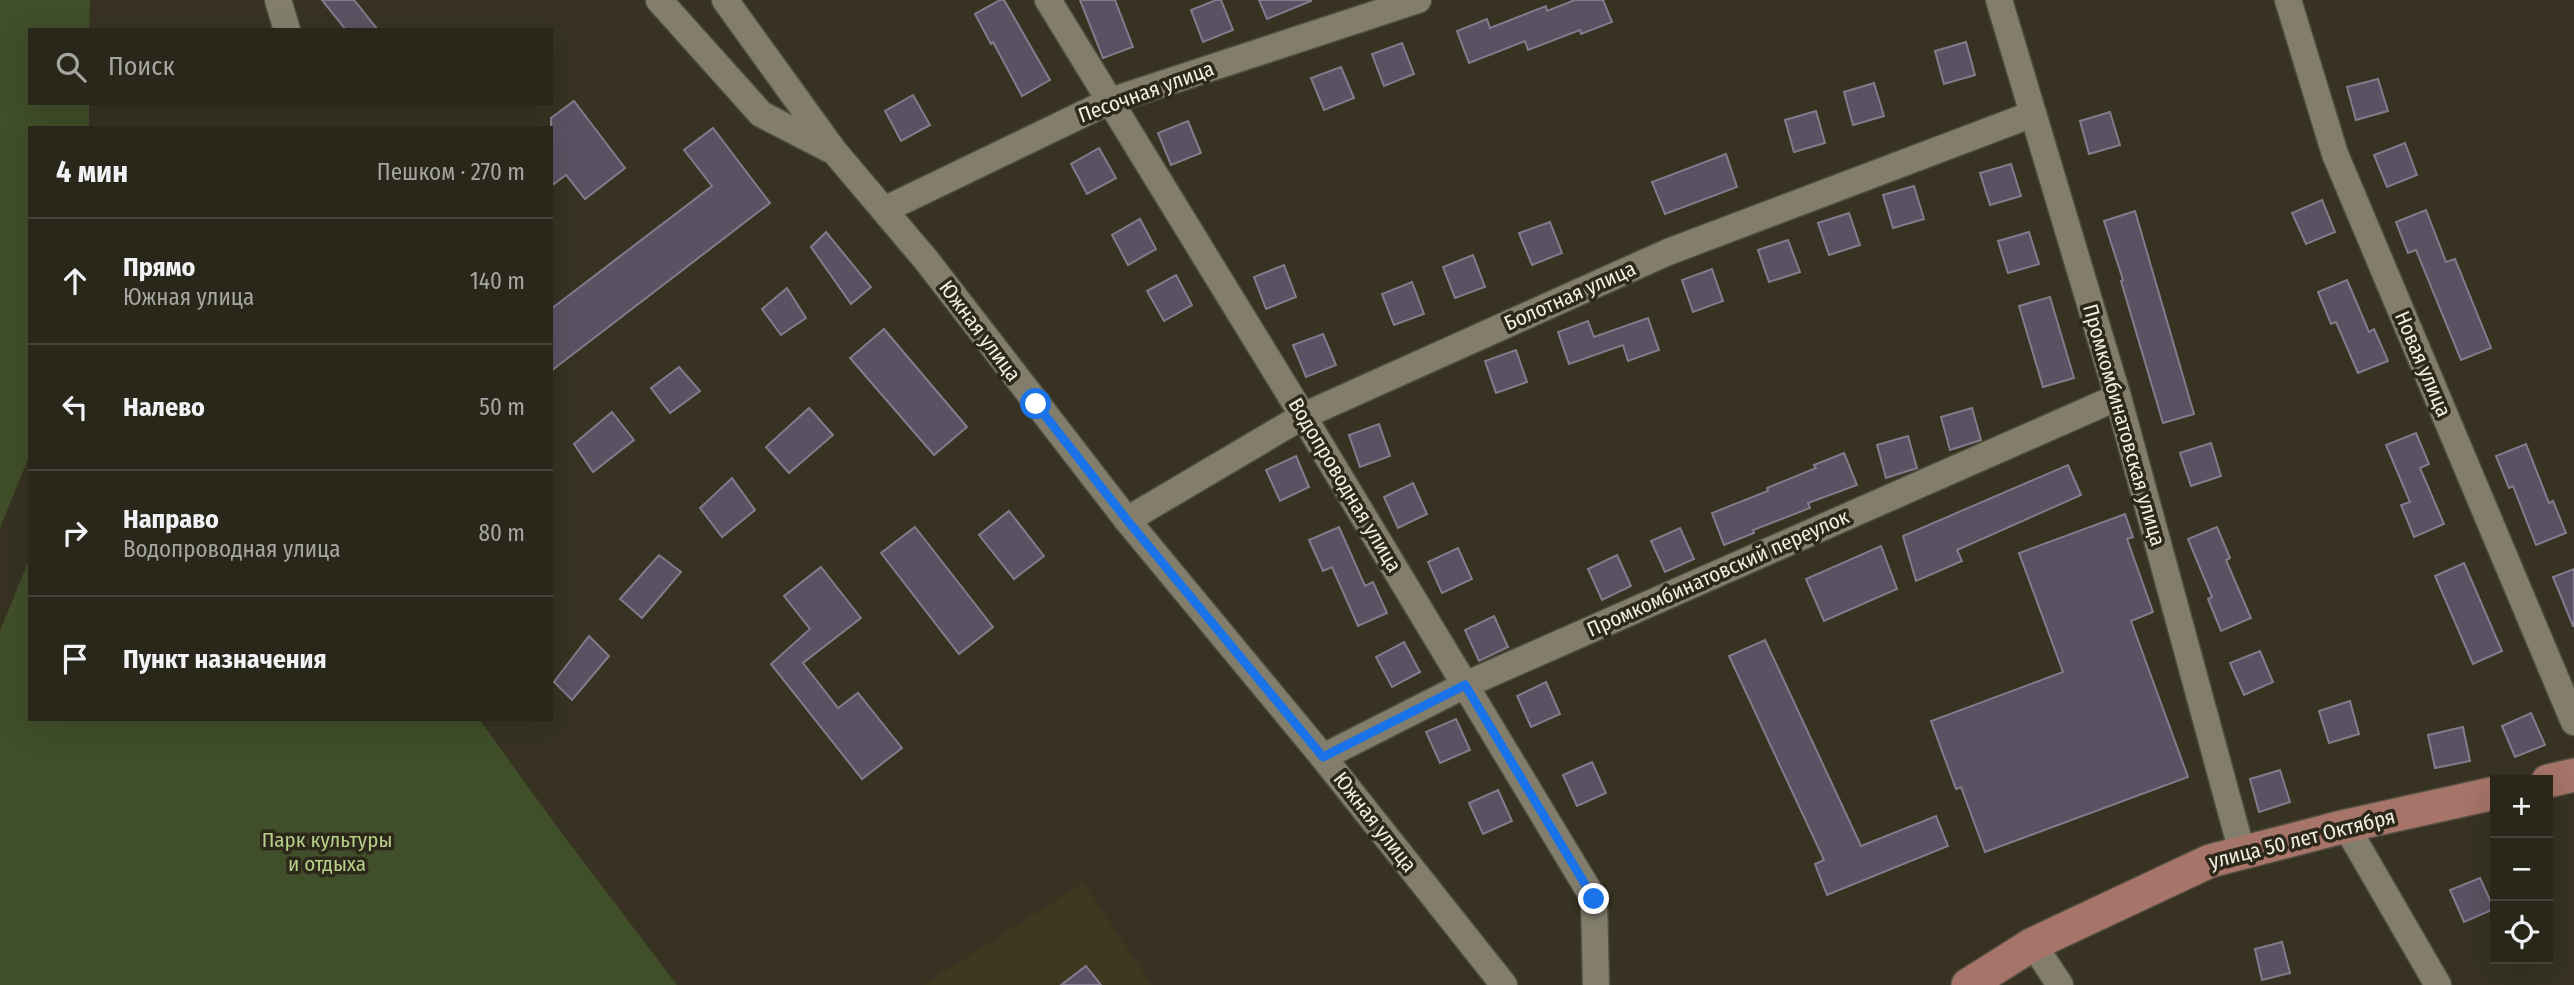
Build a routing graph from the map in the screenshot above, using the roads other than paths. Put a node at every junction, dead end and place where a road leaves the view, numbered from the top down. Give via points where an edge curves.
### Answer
1 (278, 0) edge
2 (659, 0) edge
3 (725, 0) edge
4 (1048, 0) edge
5 (1418, 0) edge
6 (1999, 0) edge
7 (2288, 0) edge
8 (286, 28) edge
9 (1110, 101) junction
10 (2033, 114) junction
11 (834, 151) junction
12 (884, 210) junction
13 (2118, 397) junction
14 (1303, 416) junction
15 (1127, 520) junction
16 (1465, 685) junction
17 (2574, 722) edge
18 (1323, 757) junction
19 (2574, 775) edge
20 (2553, 780) edge
21 (2490, 794) edge
22 (2346, 826) junction
23 (2242, 852) junction
24 (2033, 944) junction
25 (1504, 985) edge
26 (1596, 985) edge
27 (1968, 985) edge
28 (2060, 985) edge
29 (2438, 985) edge

1 - 8 street
2 - 11 street via 761,114
3 - 11 street, Южная улица
4 - 9 street, Водопроводная улица
5 - 9 street, Песочная улица
6 - 10 street, Промкомбинатовская улица
7 - 17 street, Новая улица via 2335,154
9 - 12 street, Песочная улица
9 - 14 street, Водопроводная улица
10 - 13 street, Промкомбинатовская улица
10 - 14 street, Болотная улица via 1668,252
11 - 12 street, Южная улица
12 - 15 street, Южная улица
13 - 16 street, Промкомбинатовский переулок
13 - 23 street, Промкомбинатовская улица
14 - 15 street, Болотная улица
14 - 16 street, Водопроводная улица
15 - 18 street, Южная улица
16 - 18 street, Промкомбинатовский переулок
16 - 26 street, Водопроводная улица via 1594,899
18 - 25 street, Южная улица
19 - 20 main road
21 - 22 main road, улица 50 лет Октября
22 - 23 main road, улица 50 лет Октября
22 - 29 street
23 - 24 main road, улица 50 лет Октября via 2210,861
24 - 27 main road, улица 50 лет Октября
24 - 28 street

